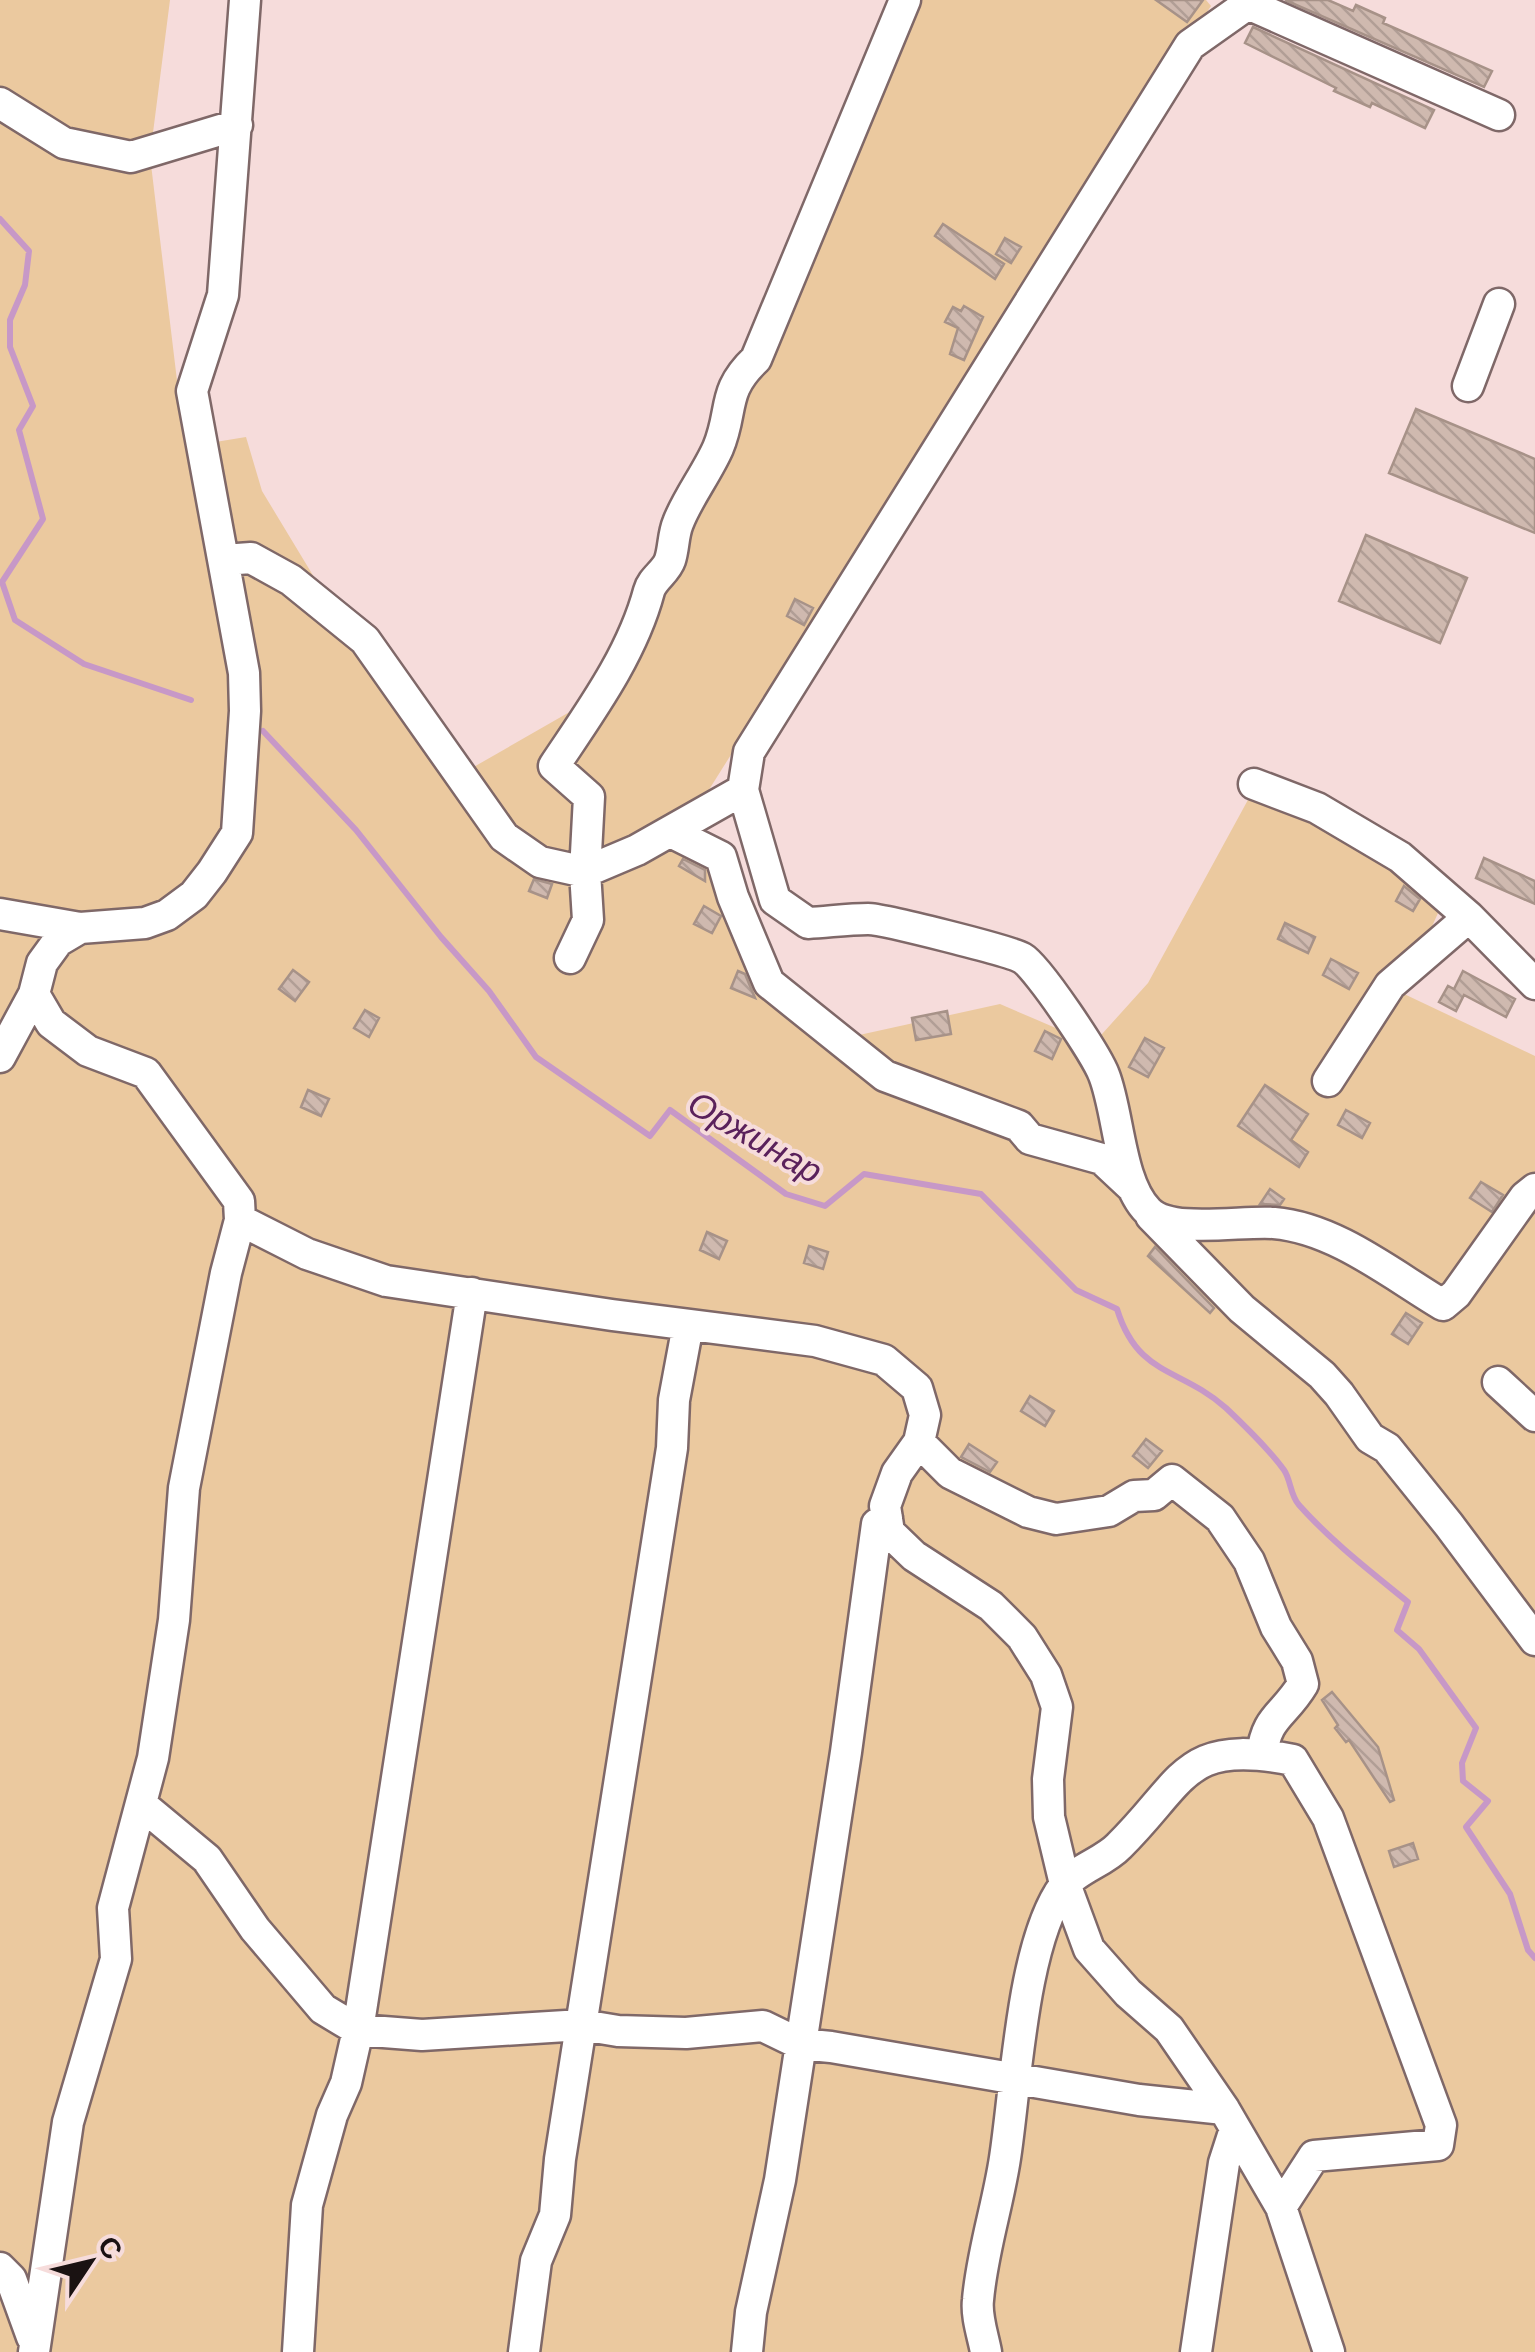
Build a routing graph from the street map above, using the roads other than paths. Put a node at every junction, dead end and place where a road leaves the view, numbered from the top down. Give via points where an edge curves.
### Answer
1 (245, 0) edge
2 (896, 7) edge
3 (0, 103) edge
4 (1498, 115) dead end
5 (237, 125) junction
6 (1499, 304) dead end
7 (1468, 386) dead end
8 (224, 560) junction
9 (1254, 784) dead end
10 (744, 790) junction
11 (670, 832) junction
12 (584, 872) junction
13 (0, 914) edge
14 (1469, 917) junction
15 (80, 928) junction
16 (570, 958) dead end
17 (1535, 984) edge
18 (34, 994) junction
19 (0, 1058) edge
20 (1328, 1081) dead end
21 (1535, 1189) edge
22 (1141, 1200) junction
23 (240, 1220) junction
24 (472, 1293) junction
25 (688, 1324) junction
26 (1498, 1382) dead end
27 (1535, 1416) edge
28 (920, 1442) junction
29 (887, 1518) junction
30 (1535, 1640) edge
31 (1262, 1755) junction
32 (142, 1805) junction
33 (1064, 1884) junction
34 (582, 2025) junction
35 (358, 2030) junction
36 (800, 2044) junction
37 (1014, 2078) junction
38 (1230, 2119) junction
39 (1281, 2207) junction
40 (0, 2268) edge
41 (36, 2349) edge
42 (298, 2352) edge
43 (524, 2352) edge
44 (747, 2352) edge
45 (986, 2352) edge
46 (1196, 2352) edge
47 (1329, 2352) edge

1 - 5 street
2 - 12 street via 756,359 738,380 728,422 680,518 670,562 649,588 625,650 554,766 589,797
3 - 5 street via 64,143 131,157
4 - 10 street via 1248,4 1190,44 750,752
5 - 8 street via 223,294 192,391
6 - 7 street
8 - 12 street via 251,558 291,580 366,640 504,837 540,862
8 - 15 street via 244,673 236,832 194,895 168,915
9 - 14 street via 1318,808 1400,857
10 - 11 street
10 - 22 street via 776,900 808,924 872,918 1024,958 1104,1074
11 - 12 street
11 - 22 street via 721,857 769,982 885,1076 1020,1126 1030,1139 1102,1159
12 - 16 street via 588,920
13 - 15 street
14 - 17 street
14 - 20 street via 1390,985
15 - 18 street via 58,940 42,962
18 - 19 street
18 - 23 street via 51,1023 88,1051 146,1073 239,1201
21 - 22 street via 1442,1305 1301,1227 1171,1221
22 - 30 street via 1242,1308 1322,1374
23 - 24 street via 307,1254 386,1280
23 - 32 street via 184,1488 174,1620
24 - 25 street
24 - 35 street
25 - 28 street via 816,1341 884,1360 917,1388 924,1415
25 - 34 street
26 - 27 street
28 - 29 street via 897,1473
28 - 31 street via 950,1473 1028,1512 1056,1519 1108,1511 1172,1480 1220,1518 1249,1561 1303,1684 1270,1722
29 - 33 street via 888,1532 914,1556 990,1606 1022,1637 1046,1675 1057,1708 1049,1817
29 - 36 street via 876,1524
31 - 33 street via 1220,1754 1198,1762 1118,1848
31 - 39 street via 1293,1760 1328,1818 1441,2125 1438,2145 1314,2156
32 - 35 street via 207,1859 323,2009
32 - 41 street via 113,1908 116,1959 68,2122
33 - 37 street via 1038,1940
33 - 38 street via 1090,1949 1169,2029
34 - 35 street via 422,2035
34 - 36 street via 686,2033 762,2026
34 - 43 street via 556,2214 536,2261
35 - 42 street via 307,2205
36 - 37 street
36 - 44 street
37 - 38 street
37 - 45 street via 977,2303
38 - 39 street
38 - 46 street
39 - 47 street
40 - 41 street

